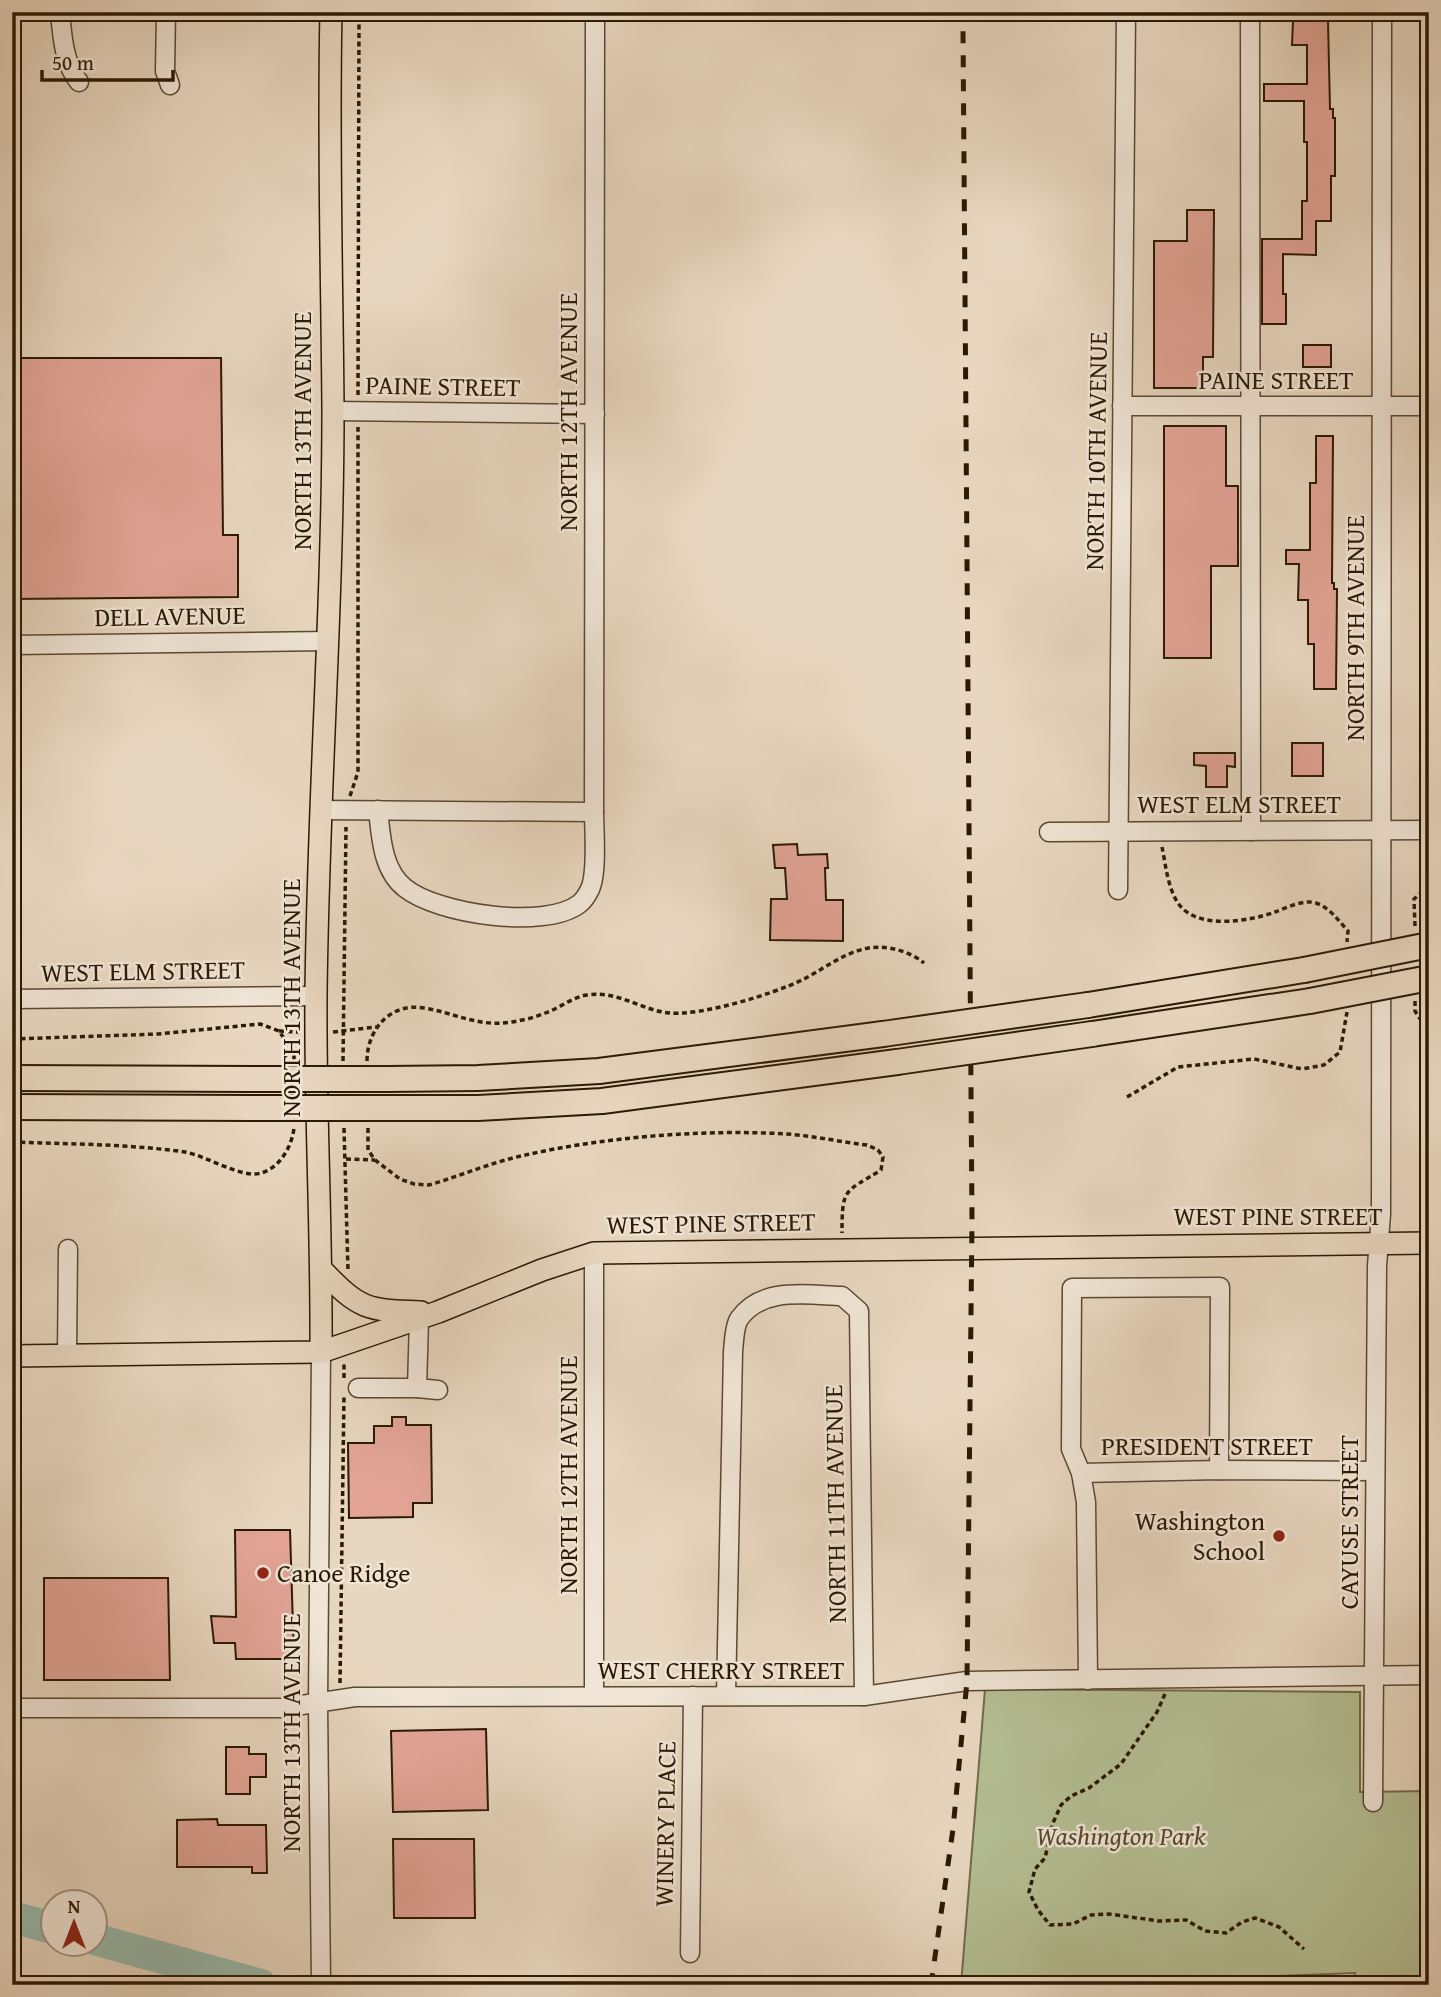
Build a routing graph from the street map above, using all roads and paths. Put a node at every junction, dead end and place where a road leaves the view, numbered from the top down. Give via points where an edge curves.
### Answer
1 (60, 12) edge
2 (166, 12) edge
3 (331, 12) edge
4 (359, 12) edge
5 (595, 12) edge
6 (1126, 12) edge
7 (1250, 12) edge
8 (1382, 12) edge
9 (79, 82) dead end
10 (170, 85) dead end
11 (1122, 405) junction
12 (1251, 406) junction
13 (1383, 406) junction
14 (1429, 406) edge
15 (333, 411) junction
16 (358, 411) junction
17 (595, 414) junction
18 (328, 640) junction
19 (12, 645) edge
20 (321, 810) junction
21 (346, 810) junction
22 (378, 810) junction
23 (594, 812) junction
24 (1380, 830) junction
25 (1429, 830) edge
26 (1118, 831) junction
27 (1251, 831) junction
28 (1049, 832) dead end
29 (1118, 890) dead end
30 (1429, 945) edge
31 (1429, 978) edge
32 (316, 996) junction
33 (12, 999) edge
34 (343, 1069) dead end
35 (12, 1078) edge
36 (12, 1107) edge
37 (344, 1121) dead end
38 (345, 1159) junction
39 (375, 1160) dead end
40 (1379, 1243) junction
41 (1429, 1243) edge
42 (68, 1249) dead end
43 (594, 1253) junction
44 (321, 1269) junction
45 (351, 1299) junction
46 (428, 1315) junction
47 (345, 1344) junction
48 (320, 1352) junction
49 (67, 1355) junction
50 (12, 1356) edge
51 (358, 1388) dead end
52 (416, 1388) junction
53 (438, 1390) dead end
54 (1219, 1470) junction
55 (1376, 1471) junction
56 (1082, 1473) junction
57 (1429, 1675) edge
58 (1374, 1676) junction
59 (1171, 1679) junction
60 (1088, 1680) junction
61 (594, 1696) junction
62 (693, 1696) junction
63 (726, 1696) junction
64 (864, 1696) junction
65 (340, 1699) junction
66 (318, 1703) junction
67 (12, 1708) edge
68 (1373, 1802) dead end
69 (1304, 1949) dead end
70 (690, 1953) dead end
71 (321, 1985) edge

1 - 9 street via 72,74
2 - 10 street via 165,71
3 - 15 main road, NORTH 13TH AVENUE via 328,123
4 - 16 path
5 - 17 street, NORTH 12TH AVENUE
6 - 11 street, NORTH 10TH AVENUE
7 - 12 street
8 - 13 street, NORTH 9TH AVENUE
11 - 12 street, PAINE STREET
11 - 26 street, NORTH 10TH AVENUE
12 - 13 street, PAINE STREET
12 - 27 street
13 - 14 street, PAINE STREET
13 - 24 street, NORTH 9TH AVENUE
15 - 16 street, PAINE STREET
15 - 18 main road, NORTH 13TH AVENUE
16 - 17 street, PAINE STREET
16 - 21 path via 358,772
17 - 23 street, NORTH 12TH AVENUE
18 - 19 street, DELL AVENUE
18 - 20 main road, NORTH 13TH AVENUE
20 - 21 street
20 - 32 main road, NORTH 13TH AVENUE
21 - 22 street
21 - 34 path
22 - 23 street
22 - 23 street, NORTH 12TH AVENUE via 390,870 405,888 433,904 514,918 556,914 580,904 591,888
24 - 25 street, WEST ELM STREET
24 - 27 street, WEST ELM STREET
24 - 40 street, NORTH 9TH AVENUE
26 - 27 street, WEST ELM STREET
26 - 28 street, WEST ELM STREET
26 - 29 street, NORTH 10TH AVENUE
30 - 35 highway, bridge via 1088,1005 599,1071 478,1078
31 - 36 highway, bridge via 1092,1034 602,1101 478,1108
32 - 33 street, WEST ELM STREET
32 - 44 main road, NORTH 13TH AVENUE
37 - 38 path
38 - 39 path
38 - 45 path via 349,1276 356,1290
40 - 41 main road, WEST PINE STREET
40 - 43 main road, WEST PINE STREET
40 - 55 street, CAYUSE STREET
42 - 49 street
43 - 46 main road, WEST PINE STREET
43 - 61 street, NORTH 12TH AVENUE
44 - 45 main road
44 - 48 main road, NORTH 13TH AVENUE
45 - 46 main road via 365,1307
46 - 47 main road, WEST PINE STREET
46 - 52 street
47 - 48 main road, WEST PINE STREET
47 - 65 path
48 - 49 main road, WEST PINE STREET
48 - 66 street, NORTH 13TH AVENUE
49 - 50 main road, WEST PINE STREET
51 - 52 street
52 - 53 street
54 - 55 street, PRESIDENT STREET
54 - 56 street, PRESIDENT STREET
54 - 56 street via 1220,1287 1072,1288 1071,1449
55 - 58 street, CAYUSE STREET
56 - 60 street
57 - 58 street, WEST CHERRY STREET
58 - 59 street, WEST CHERRY STREET
58 - 68 street, CAYUSE STREET
59 - 60 street, WEST CHERRY STREET
59 - 69 path via 1157,1712 1121,1764 1061,1805 1029,1892 1050,1925 1108,1914 1186,1920 1205,1931 1226,1933 1255,1918 1279,1927
60 - 64 street, WEST CHERRY STREET via 958,1682
61 - 62 street, WEST CHERRY STREET
61 - 65 street, WEST CHERRY STREET
62 - 63 street, WEST CHERRY STREET
62 - 70 street, WINERY PLACE
63 - 64 street, WEST CHERRY STREET
63 - 64 street, NORTH 11TH AVENUE via 733,1352 738,1321 761,1298 784,1295 842,1296 859,1311
65 - 66 street, WEST CHERRY STREET
66 - 67 street, WEST CHERRY STREET via 282,1708
66 - 71 street, NORTH 13TH AVENUE

